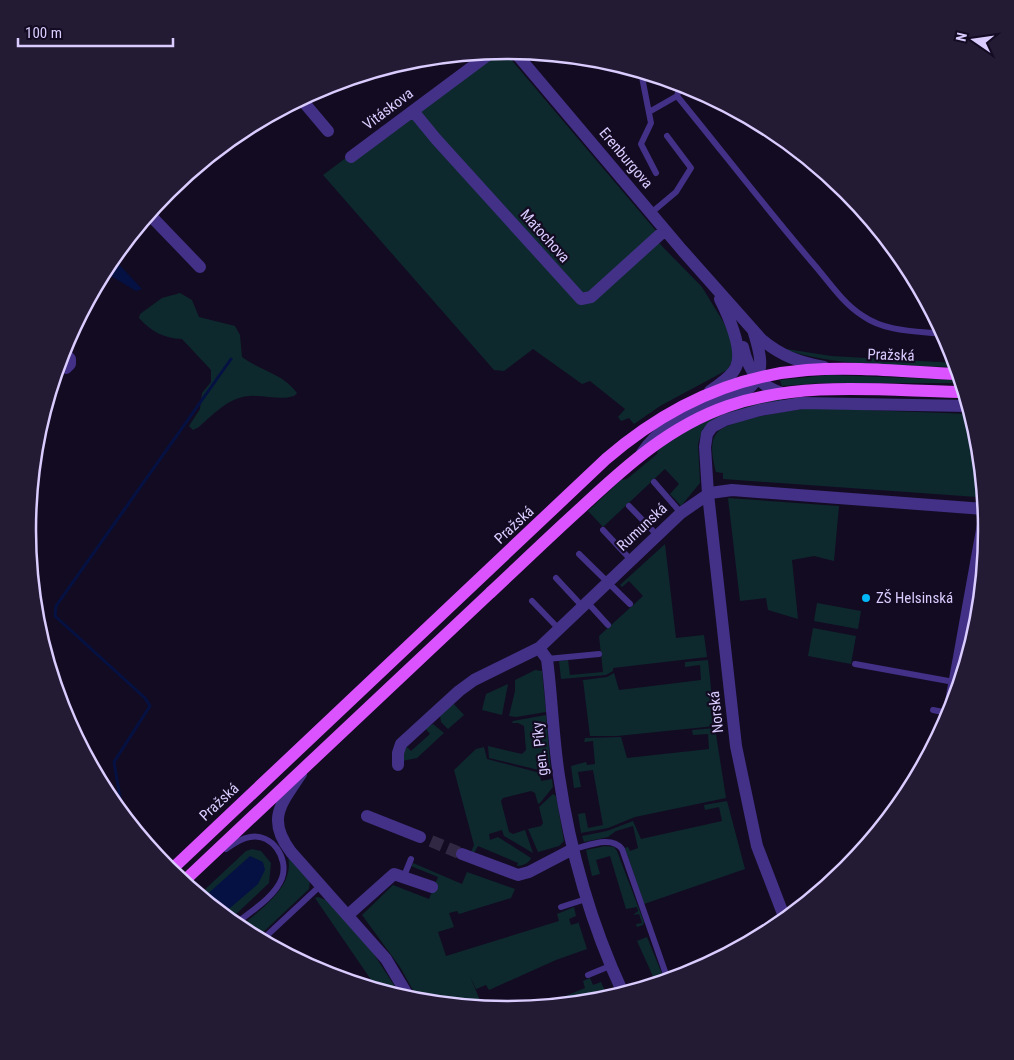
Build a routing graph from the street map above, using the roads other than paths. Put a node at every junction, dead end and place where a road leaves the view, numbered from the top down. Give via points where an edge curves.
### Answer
1 (521, 59) edge
2 (482, 60) edge
3 (642, 79) edge
4 (679, 92) edge
5 (678, 96) junction
6 (306, 105) edge
7 (413, 111) junction
8 (649, 112) junction
9 (328, 131) dead end
10 (667, 136) dead end
11 (351, 157) dead end
12 (656, 173) dead end
13 (651, 213) junction
14 (154, 219) edge
15 (665, 230) junction
16 (200, 267) dead end
17 (713, 286) junction
18 (723, 305) junction
19 (753, 331) junction
20 (934, 333) edge
21 (833, 369) junction
22 (951, 374) edge
23 (757, 378) junction
24 (957, 392) edge
25 (708, 393) junction
26 (782, 393) junction
27 (961, 406) edge
28 (641, 454) junction
29 (654, 482) dead end
30 (708, 494) junction
31 (629, 506) dead end
32 (977, 508) edge
33 (681, 512) junction
34 (603, 530) dead end
35 (657, 535) junction
36 (579, 554) dead end
37 (631, 560) junction
38 (556, 578) dead end
39 (608, 582) junction
40 (532, 601) dead end
41 (584, 604) junction
42 (630, 604) dead end
43 (608, 625) dead end
44 (558, 628) junction
45 (539, 648) junction
46 (599, 654) dead end
47 (547, 659) junction
48 (856, 664) dead end
49 (952, 683) edge
50 (933, 710) dead end
51 (941, 713) edge
52 (398, 765) dead end
53 (307, 766) junction
54 (367, 816) dead end
55 (424, 839) tunnel mouth
56 (573, 849) junction
57 (462, 854) tunnel mouth
58 (411, 859) dead end
59 (206, 861) junction
60 (176, 865) edge
61 (404, 876) junction
62 (189, 877) edge
63 (321, 886) junction
64 (432, 887) dead end
65 (586, 900) junction
66 (561, 907) dead end
67 (782, 912) edge
68 (348, 915) junction
69 (241, 918) edge
70 (267, 935) edge
71 (610, 966) junction
72 (666, 973) edge
73 (588, 975) dead end
74 (620, 987) edge
75 (404, 990) edge

1 - 13 street, Erenburgova
2 - 7 street, Vitáskova
3 - 8 lane
4 - 5 lane
5 - 8 lane
5 - 20 lane via 848,304 862,316 886,327
6 - 9 street
7 - 11 street, Vitáskova
7 - 15 street, Matochova via 581,299 591,297
8 - 12 lane via 651,122 641,144
10 - 13 lane via 691,168 676,192
13 - 15 street, Erenburgova
14 - 16 street
15 - 17 street, Erenburgova
17 - 18 street, Erenburgova
17 - 19 street, Erenburgova
18 - 23 street, Erenburgova via 735,322 748,366
18 - 25 street, Erenburgova via 734,336 738,362 731,375
19 - 21 street, Erenburgova via 782,355
19 - 23 street, Erenburgova via 760,360
21 - 22 main road, Pražská
21 - 23 main road, Pražská
23 - 25 main road, Pražská
23 - 26 street, Erenburgova via 768,388
23 - 28 street via 745,392 704,407 668,426 655,435
24 - 26 main road via 823,389
25 - 60 main road, Pražská via 661,417 606,459
26 - 28 main road via 743,401 704,415
27 - 30 street via 802,403 725,420 712,428 706,438
28 - 53 main road
29 - 33 lane
30 - 32 street, Rumunská via 716,490 732,490
30 - 33 street, Rumunská
30 - 67 street, Norská via 736,746 757,846
31 - 35 lane
33 - 35 street, Rumunská
34 - 37 lane
35 - 37 street, Rumunská
36 - 39 lane
37 - 39 street, Rumunská
38 - 41 lane
39 - 41 street, Rumunská
39 - 42 lane
40 - 44 lane
41 - 43 lane
41 - 44 street, Rumunská via 575,618
44 - 45 street, Rumunská
45 - 47 street
45 - 52 street, Rumunská via 459,690 401,744
46 - 47 lane
47 - 56 street, gen. Píky via 559,775
48 - 49 lane
50 - 51 lane
53 - 59 main road
53 - 63 street via 280,807 277,827 282,840
54 - 55 street
56 - 57 street via 518,875
56 - 65 street, gen. Píky
56 - 72 lane via 610,842 622,849
58 - 61 lane
59 - 62 main road
59 - 69 lane via 250,836 264,838 280,853 284,869 280,883
61 - 64 street
61 - 68 street via 392,875
63 - 68 street
63 - 70 lane
65 - 66 lane
65 - 71 street, gen. Píky
68 - 75 street via 386,959
71 - 73 lane
71 - 74 street, gen. Píky

